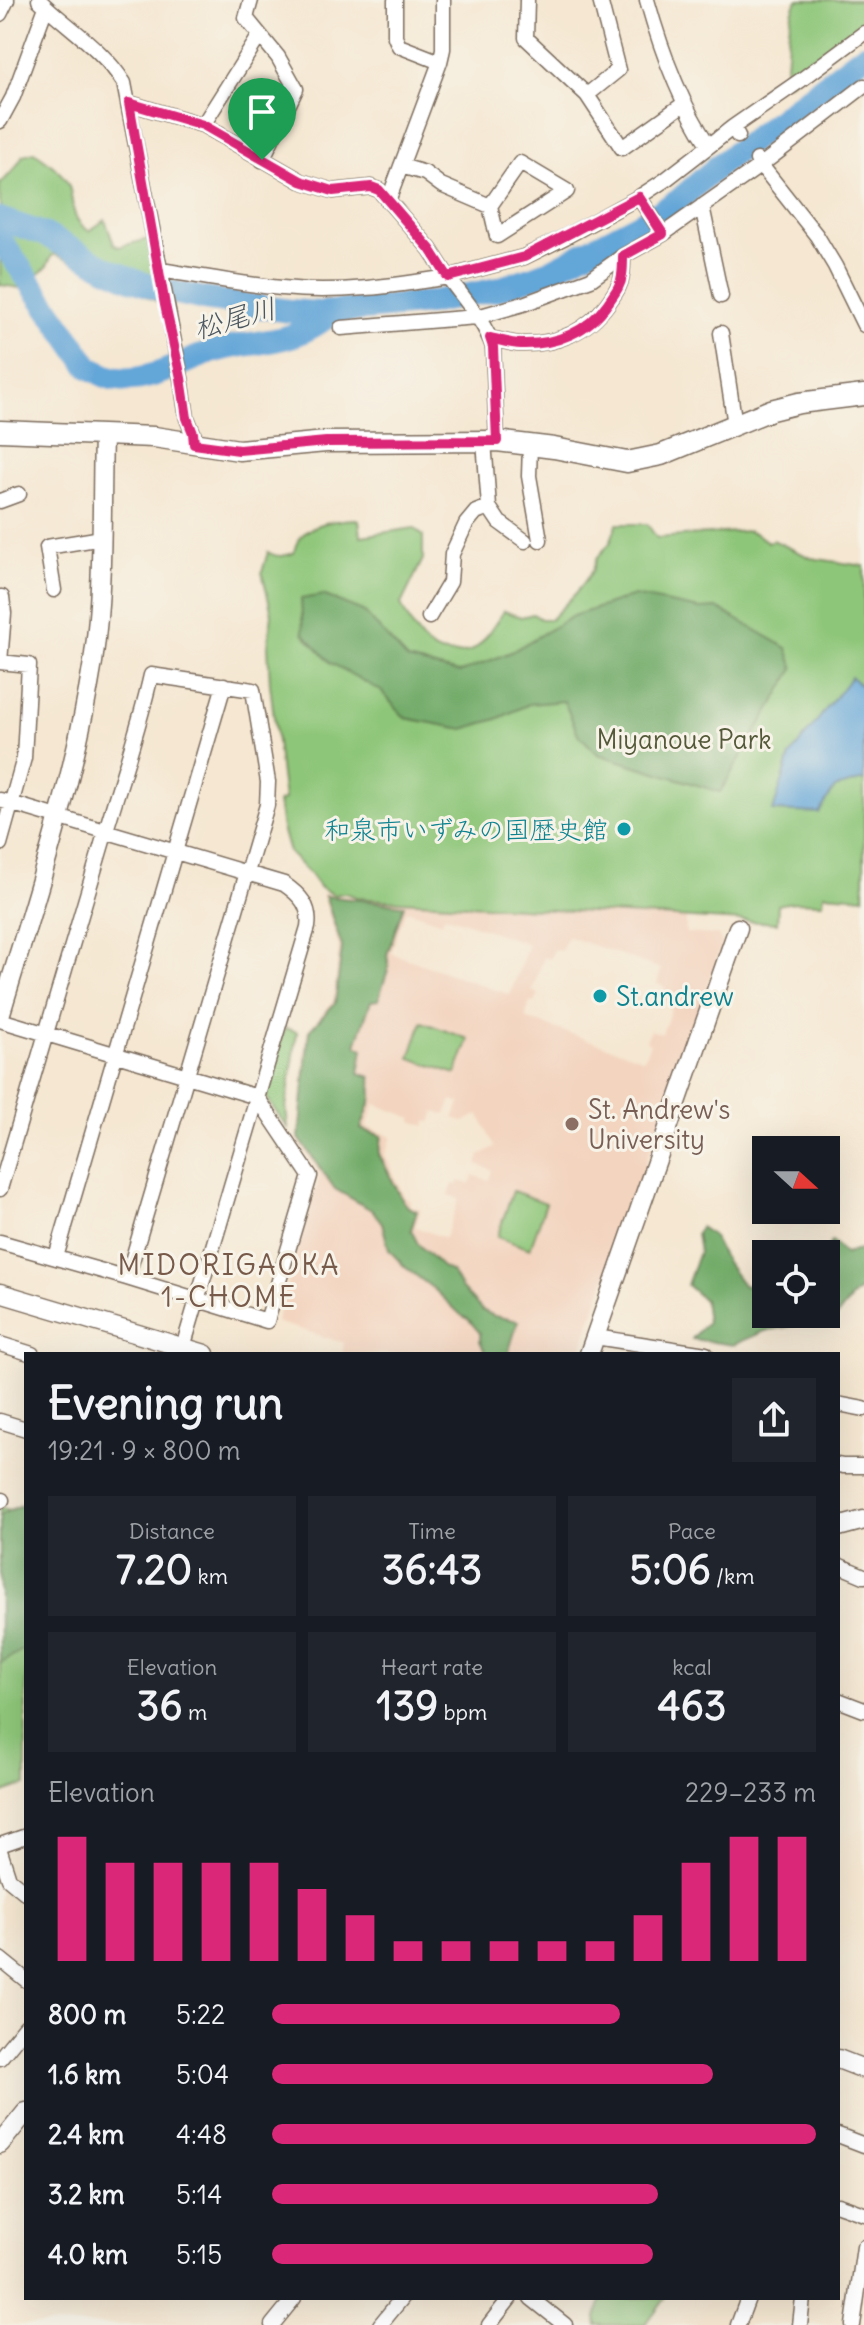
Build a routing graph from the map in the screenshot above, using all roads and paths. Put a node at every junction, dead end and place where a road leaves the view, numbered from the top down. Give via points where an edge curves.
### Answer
1 (7, 0) edge
2 (251, 0) edge
3 (395, 0) edge
4 (443, 0) edge
5 (527, 0) edge
6 (600, 0) edge
7 (647, 0) edge
8 (43, 3) edge
9 (0, 14) edge
10 (864, 33) edge
11 (260, 35) junction
12 (440, 62) junction
13 (864, 86) edge
14 (587, 95) junction
15 (129, 103) junction
16 (685, 103) junction
17 (0, 121) edge
18 (203, 125) junction
19 (709, 146) junction
20 (262, 160) junction
21 (759, 162) junction
22 (401, 166) junction
23 (640, 199) junction
24 (388, 201) junction
25 (490, 206) junction
26 (702, 206) junction
27 (662, 232) junction
28 (623, 256) junction
29 (160, 273) junction
30 (451, 280) junction
31 (721, 296) dead end
32 (475, 315) junction
33 (864, 325) edge
34 (341, 328) dead end
35 (721, 333) dead end
36 (490, 338) junction
37 (864, 395) edge
38 (735, 425) junction
39 (0, 431) edge
40 (103, 436) junction
41 (491, 441) junction
42 (194, 444) junction
43 (530, 445) junction
44 (19, 494) dead end
45 (0, 501) edge
46 (489, 507) junction
47 (102, 538) junction
48 (54, 590) dead end
49 (0, 597) edge
50 (429, 617) dead end
51 (0, 662) edge
52 (224, 685) junction
53 (6, 802) edge
54 (58, 818) junction
55 (106, 831) junction
56 (0, 844) edge
57 (176, 852) junction
58 (247, 872) junction
59 (738, 928) dead end
60 (0, 1018) edge
61 (47, 1034) junction
62 (116, 1055) junction
63 (187, 1076) junction
64 (257, 1097) junction
65 (0, 1189) edge
66 (0, 1242) edge
67 (56, 1257) junction
68 (127, 1278) junction
69 (0, 1293) edge
70 (197, 1300) junction
71 (0, 1344) edge
72 (592, 1345) edge
73 (182, 1351) edge
74 (26, 1352) edge
75 (681, 1352) edge
76 (840, 1404) edge
77 (864, 1409) edge
78 (0, 1421) edge
79 (24, 1428) edge
80 (840, 1465) edge
81 (864, 1466) edge
82 (864, 1520) edge
83 (840, 1526) edge
84 (840, 1566) edge
85 (864, 1576) edge
86 (840, 1701) edge
87 (864, 1710) edge
88 (24, 1837) edge
89 (0, 1845) edge
90 (0, 1851) edge
91 (24, 1891) edge
92 (0, 1959) edge
93 (24, 1978) edge
94 (24, 2028) edge
95 (0, 2058) edge
96 (840, 2060) edge
97 (864, 2069) edge
98 (24, 2114) edge
99 (840, 2136) edge
100 (0, 2144) edge
101 (864, 2145) edge
102 (840, 2206) edge
103 (864, 2214) edge
104 (864, 2247) edge
105 (292, 2300) edge
106 (400, 2300) edge
107 (508, 2300) edge
108 (534, 2300) edge
109 (747, 2300) edge
110 (803, 2300) edge
111 (272, 2325) edge
112 (380, 2325) edge
113 (489, 2325) edge
114 (565, 2325) edge
115 (738, 2325) edge
116 (800, 2325) edge
117 (853, 2325) edge

1 - 9 street
2 - 11 street via 246,18
3 - 12 street via 399,46
4 - 12 street
5 - 14 street via 526,38
6 - 14 street via 618,70
7 - 16 street
8 - 15 street via 115,69
8 - 17 street
10 - 19 street
11 - 18 street
11 - 20 street via 296,89
12 - 22 street
13 - 21 street
14 - 16 street via 622,148
15 - 18 street
15 - 29 street
16 - 19 street
18 - 20 street
19 - 23 street
20 - 24 street via 333,191 371,187
21 - 26 street
21 - 33 street via 817,236
22 - 24 street
22 - 25 street
23 - 27 street
23 - 30 street via 524,257
24 - 30 street
25 - 25 street via 497,236 567,191 520,163
26 - 27 street
26 - 31 street
27 - 28 street
28 - 32 street via 582,283
28 - 36 street via 618,289 588,325 557,339 519,344
29 - 30 street via 310,289
29 - 42 street
30 - 32 street
32 - 34 street
32 - 36 street
35 - 38 street
36 - 41 street
37 - 38 main road via 799,403
38 - 43 main road via 661,455 627,462
39 - 40 main road
40 - 42 main road
40 - 47 street
41 - 42 main road via 326,442 239,450
41 - 43 main road
41 - 46 street
43 - 46 street via 532,540 499,522
44 - 45 street
46 - 50 street via 466,524 452,554 450,582
47 - 48 street via 45,541
47 - 54 street via 93,659
49 - 51 street
51 - 53 street via 29,665 24,758
52 - 55 street via 151,675
52 - 57 street
52 - 58 street via 253,690 268,782 267,805
53 - 54 street
53 - 56 street
54 - 55 street
54 - 60 street
55 - 57 street
55 - 61 street
57 - 58 street
57 - 62 street
58 - 63 street
58 - 64 street via 284,884 310,916
59 - 72 street
60 - 61 street
61 - 62 street
61 - 65 street
62 - 63 street
62 - 67 street
63 - 64 street
63 - 68 street
64 - 70 street
64 - 70 street via 310,1176 267,1321
66 - 67 street
67 - 68 street
68 - 70 street
69 - 73 street
70 - 73 street
71 - 74 street
72 - 75 street
76 - 77 street
78 - 79 street
80 - 81 street
82 - 83 street
84 - 85 street
86 - 87 street
88 - 89 street
90 - 91 street via 9,1879
92 - 93 street
94 - 95 street
96 - 97 street
98 - 100 street
99 - 101 street
102 - 103 street
104 - 117 street
105 - 111 street
106 - 112 street
107 - 113 street
108 - 114 street
109 - 115 street
110 - 116 street

